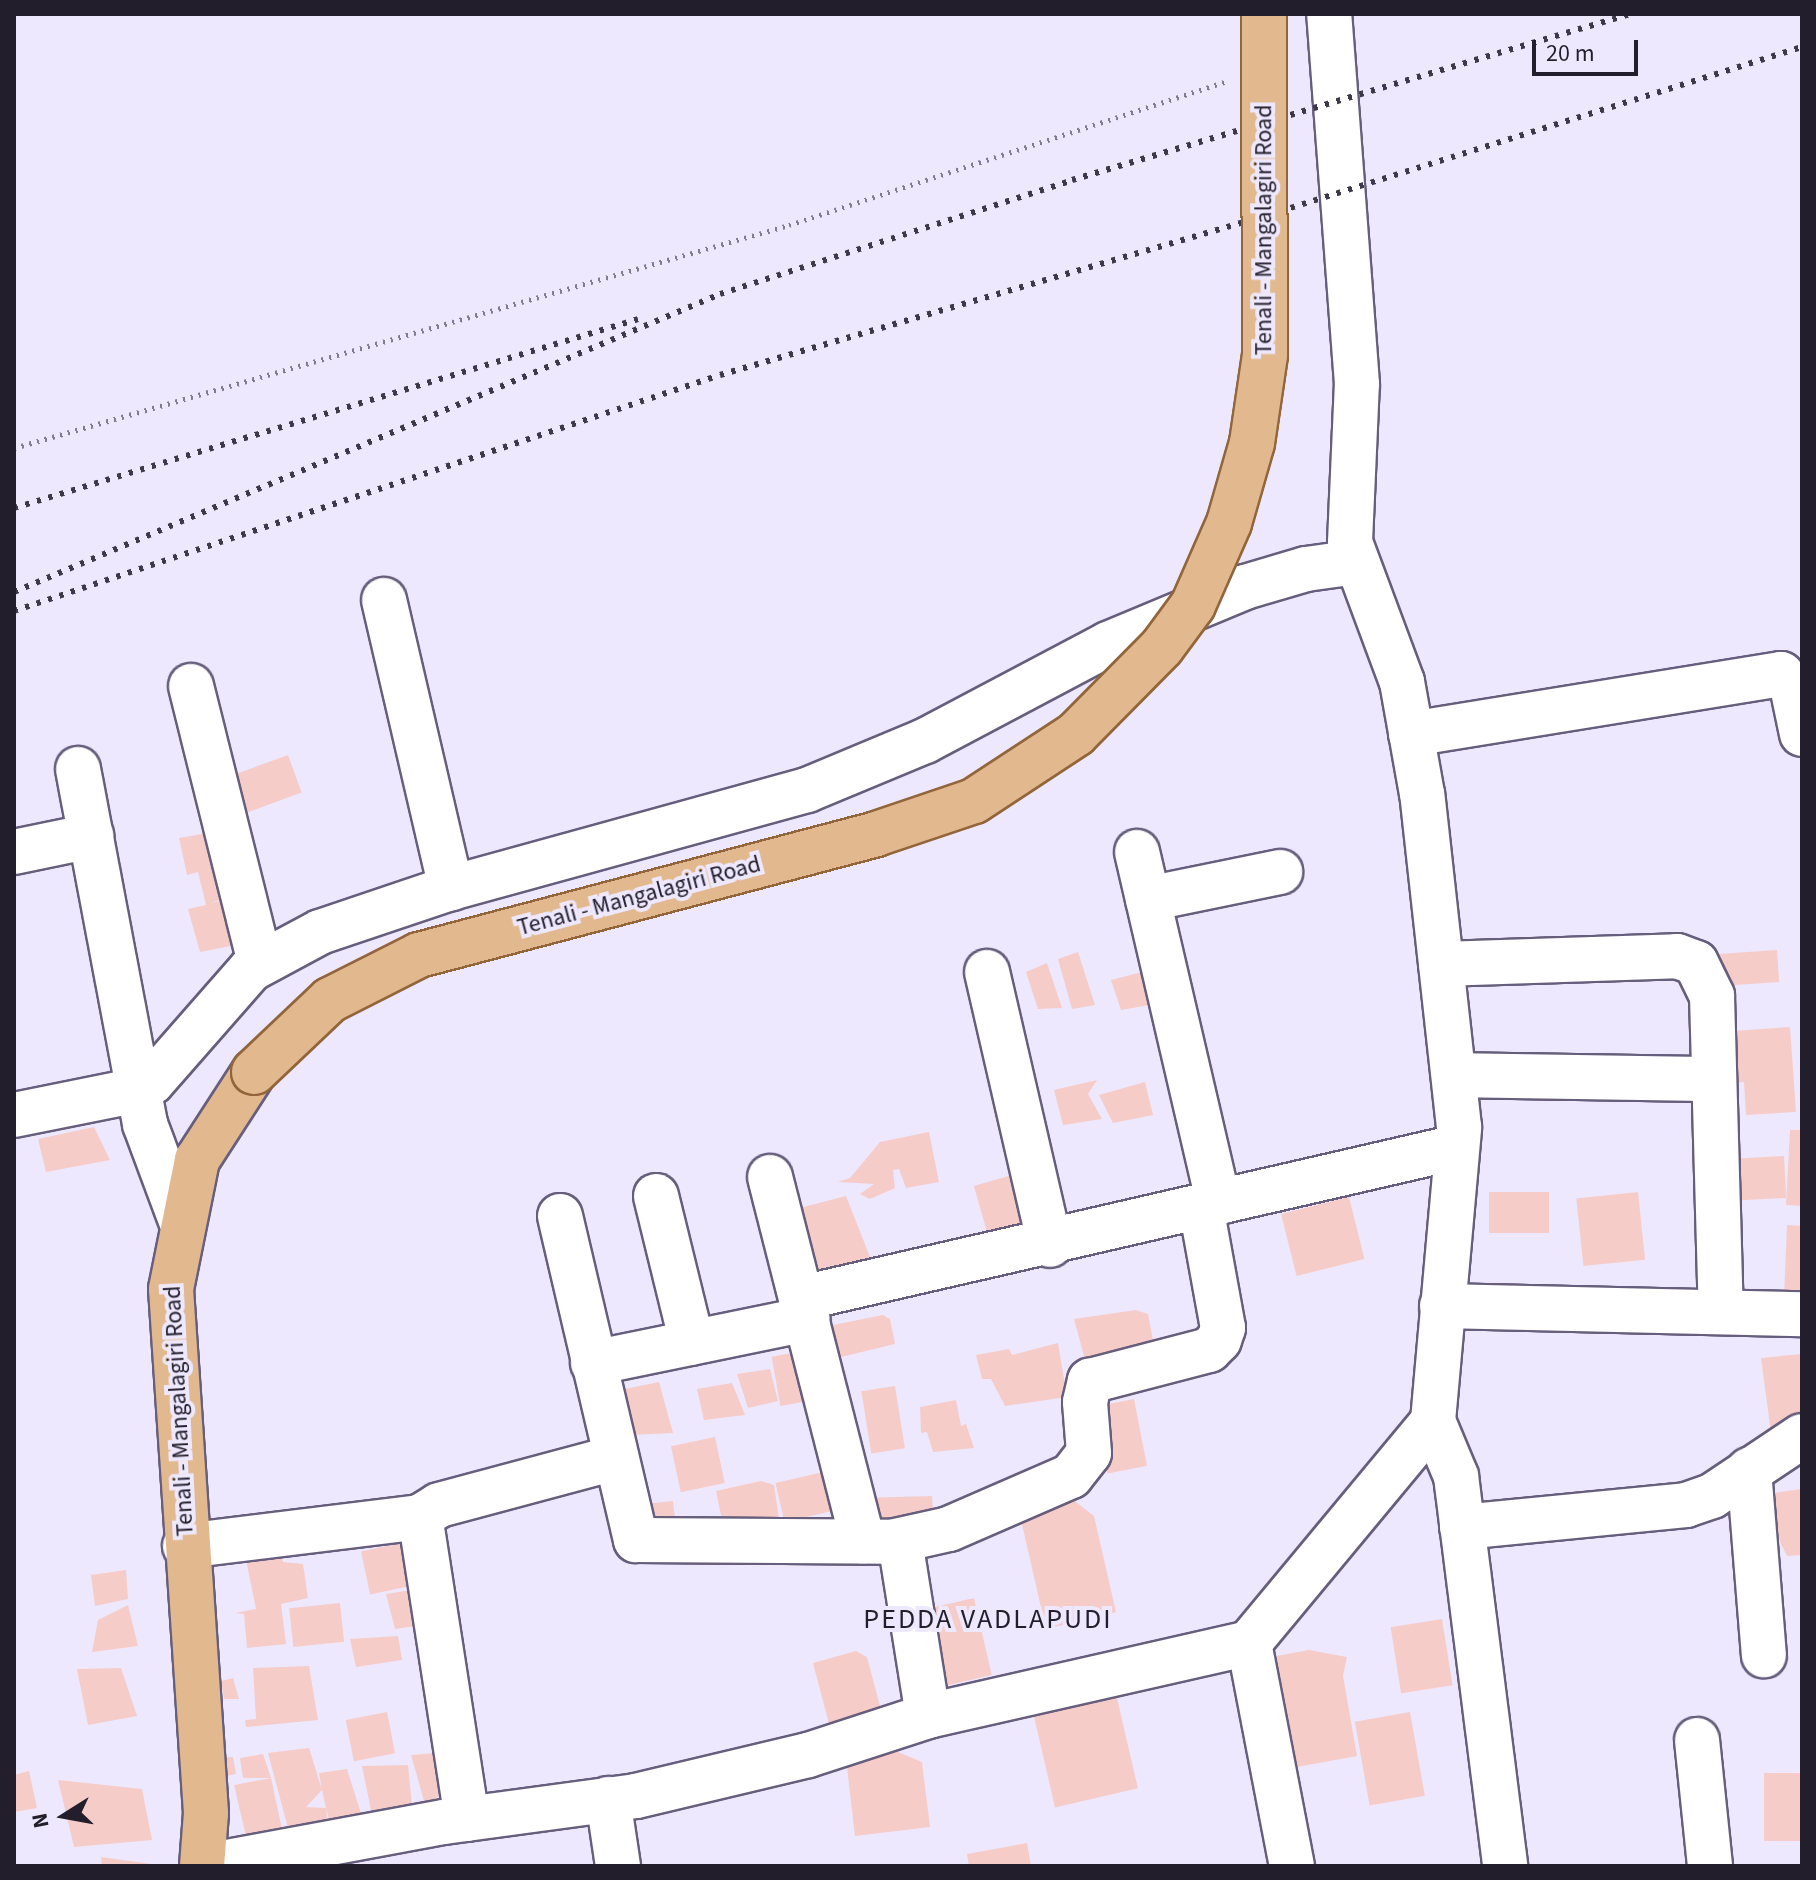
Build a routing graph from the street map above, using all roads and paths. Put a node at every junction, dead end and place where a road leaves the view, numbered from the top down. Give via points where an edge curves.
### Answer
1 (1264, 14) edge
2 (1329, 14) edge
3 (1233, 78) dead end
4 (14, 448) edge
5 (1357, 562) junction
6 (384, 600) dead end
7 (191, 686) dead end
8 (1411, 734) junction
9 (1802, 734) edge
10 (78, 769) dead end
11 (91, 836) junction
12 (14, 852) edge
13 (1137, 852) dead end
14 (1280, 872) dead end
15 (451, 888) junction
16 (1148, 899) junction
17 (260, 963) junction
18 (1441, 964) junction
19 (987, 972) dead end
20 (1454, 1075) junction
21 (1714, 1079) junction
22 (138, 1090) junction
23 (14, 1115) edge
24 (1457, 1147) junction
25 (770, 1177) dead end
26 (656, 1196) dead end
27 (1210, 1205) junction
28 (560, 1216) dead end
29 (181, 1221) junction
30 (1050, 1245) junction
31 (1442, 1306) junction
32 (805, 1309) junction
33 (1721, 1312) junction
34 (1802, 1314) edge
35 (692, 1343) junction
36 (593, 1363) junction
37 (1433, 1421) junction
38 (1802, 1436) edge
39 (614, 1458) junction
40 (1749, 1470) junction
41 (420, 1517) junction
42 (1462, 1527) junction
43 (882, 1541) junction
44 (185, 1546) junction
45 (1249, 1643) junction
46 (1764, 1655) dead end
47 (928, 1716) junction
48 (1697, 1740) dead end
49 (608, 1799) junction
50 (467, 1819) junction
51 (204, 1866) edge
52 (618, 1866) edge
53 (1292, 1866) edge
54 (1505, 1866) edge
55 (1710, 1866) edge

1 - 29 main road, Tenali - Mangalagiri Road, bridge via 1265,355 1252,443 1193,605 1162,647 1076,734 974,801 876,834 419,955 330,1000 254,1072 197,1160
2 - 5 street via 1357,384 1348,503
3 - 4 path via 789,225
5 - 8 street via 1402,682
5 - 15 street via 1306,569 1245,587 1108,644 1025,691 835,780
6 - 15 street
7 - 17 street
8 - 9 street via 1781,674 1792,686
8 - 18 street
10 - 11 street
11 - 12 street
11 - 22 street
13 - 16 street
14 - 16 street
15 - 17 street via 320,932
16 - 27 street
17 - 22 street via 224,995 152,1082
18 - 20 street
18 - 21 street via 1677,956 1696,963 1712,996
19 - 30 street
20 - 21 street
20 - 24 street
21 - 33 street
22 - 23 street
22 - 29 street via 154,1153
24 - 27 street
24 - 31 street
25 - 32 street
26 - 35 street
27 - 30 street
27 - 43 street via 1223,1328 1219,1340 1209,1350 1090,1381 1085,1402 1089,1453 1071,1476 949,1529
28 - 36 street
29 - 44 main road, Tenali - Mangalagiri Road via 171,1289
30 - 32 street
31 - 33 street
31 - 37 street
32 - 35 street
32 - 43 street
33 - 34 street
35 - 36 street
36 - 39 street
37 - 42 street via 1456,1476
37 - 45 street
38 - 40 street
39 - 41 street via 439,1505
39 - 43 street via 636,1540
40 - 42 street via 1712,1496 1686,1505
40 - 46 street
41 - 44 street via 377,1518
41 - 50 street
42 - 54 street
43 - 47 street
44 - 51 main road, Tenali - Mangalagiri Road via 206,1813
45 - 47 street
45 - 53 street
47 - 49 street via 808,1755
48 - 55 street
49 - 50 street
49 - 52 street
50 - 51 street

